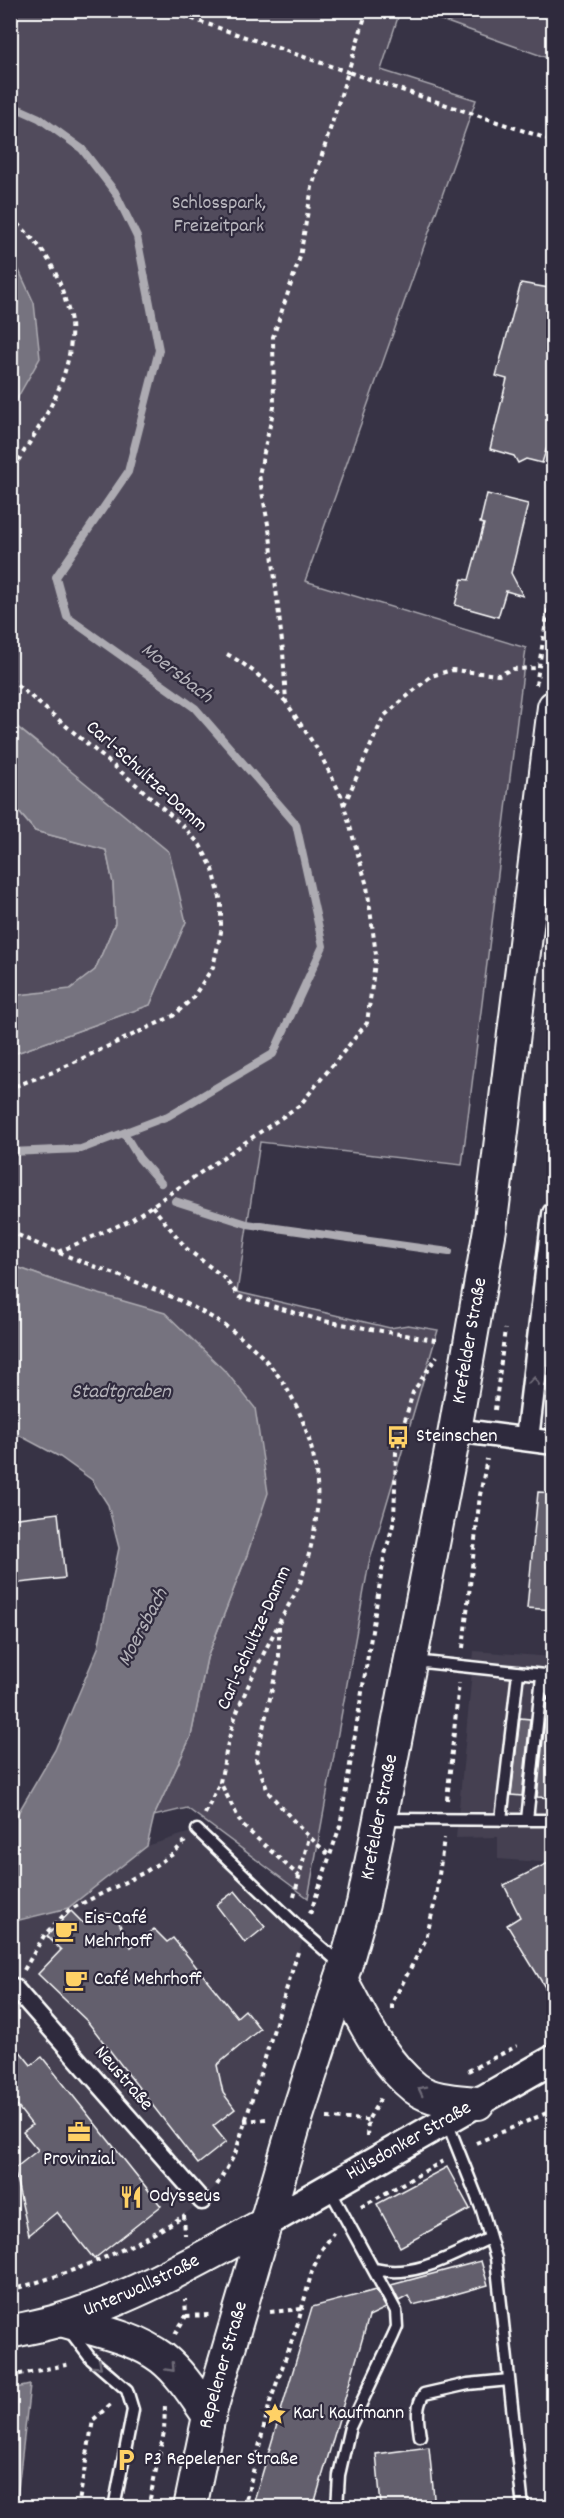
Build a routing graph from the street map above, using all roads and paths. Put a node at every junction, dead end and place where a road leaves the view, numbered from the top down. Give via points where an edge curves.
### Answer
1 (166, 10) edge
2 (367, 10) edge
3 (348, 72) junction
4 (554, 141) edge
5 (10, 218) edge
6 (10, 473) edge
7 (554, 571) edge
8 (227, 654) dead end
9 (538, 668) junction
10 (10, 679) edge
11 (544, 699) edge
12 (286, 702) junction
13 (344, 805) junction
14 (10, 1088) edge
15 (152, 1206) junction
16 (554, 1214) edge
17 (10, 1231) edge
18 (58, 1252) junction
19 (506, 1322) dead end
20 (455, 1430) junction
21 (491, 1435) junction
22 (527, 1439) junction
23 (554, 1443) edge
24 (279, 1623) junction
25 (411, 1661) junction
26 (461, 1667) junction
27 (518, 1673) junction
28 (542, 1676) junction
29 (554, 1676) edge
30 (554, 1697) edge
31 (220, 1782) junction
32 (554, 1815) edge
33 (380, 1819) junction
34 (445, 1819) junction
35 (501, 1820) junction
36 (527, 1820) junction
37 (553, 1820) edge
38 (197, 1830) junction
39 (309, 1837) junction
40 (330, 1856) junction
41 (305, 1933) junction
42 (343, 1974) junction
43 (12, 1986) edge
44 (392, 2012) dead end
45 (554, 2027) edge
46 (539, 2036) dead end
47 (521, 2044) dead end
48 (554, 2059) edge
49 (461, 2075) dead end
50 (478, 2103) junction
51 (447, 2122) junction
52 (329, 2188) junction
53 (202, 2201) joint
54 (184, 2215) dead end
55 (345, 2217) junction
56 (265, 2224) junction
57 (490, 2238) junction
58 (375, 2269) junction
59 (10, 2290) edge
60 (55, 2321) junction
61 (10, 2332) edge
62 (55, 2368) dead end
63 (10, 2376) edge
64 (509, 2379) junction
65 (127, 2390) junction
66 (165, 2402) dead end
67 (209, 2416) junction
68 (420, 2436) dead end
69 (78, 2508) edge
70 (114, 2508) edge
71 (148, 2508) edge
72 (190, 2508) edge
73 (244, 2508) edge
74 (337, 2508) edge
75 (524, 2508) edge

1 - 3 path
2 - 3 path
3 - 4 path
3 - 12 path via 312,187 300,256 273,337 274,407 259,475 270,535
5 - 6 path via 45,252 71,321 68,360 57,392
7 - 9 path
8 - 12 path via 267,681
9 - 11 path
9 - 13 path via 512,669 499,675 452,670 431,676 384,716
10 - 14 path, Carl-Schultze-Damm via 186,829 213,869 221,902 221,932 213,967 192,999 173,1016
11 - 20 main road, Krefelder Straße via 490,1228
12 - 13 path via 319,752
13 - 15 path via 367,886 376,955 367,1023 300,1105
15 - 18 path
15 - 40 path via 187,1249 222,1276 240,1297 324,1321 446,1342 413,1392 396,1452 394,1521 384,1558 340,1826
22 -> 16 street
17 - 18 path, Carl-Schultze-Damm
18 - 24 path, Carl-Schultze-Damm via 183,1301 242,1336 281,1378 302,1416 318,1477 317,1517 300,1581
19 - 21 path
20 - 21 street
20 - 25 main road, Krefelder Straße
21 - 22 street
21 - 26 path via 480,1495
22 - 23 street
24 - 31 path, Carl-Schultze-Damm via 236,1717
24 - 39 path via 279,1659 256,1759 268,1792
25 - 26 lane
25 - 33 main road, Krefelder Straße
26 - 27 lane
26 - 34 path
27 - 28 lane
27 - 35 lane
28 - 29 lane
28 - 30 lane
28 - 36 lane
31 - 38 path, Carl-Schultze-Damm
31 - 39 path via 242,1825 299,1876
32 - 37 lane
33 - 34 lane
33 - 42 main road, Krefelder Straße via 363,1904
34 - 35 lane
34 - 44 path via 436,1897 426,1939 392,2003
35 - 36 lane
36 - 37 lane
38 - 41 lane
38 - 43 path, Carl-Schultze-Damm via 173,1854 145,1872 69,1910 45,1934
39 - 40 path
40 - 41 path
41 - 42 lane
41 - 53 path via 235,2154 217,2185
50 -> 42 main road via 443,2099 416,2089 382,2053
42 - 56 main road, Krefelder Straße
43 - 53 street, Neustraße
45 - 46 path
47 - 49 path
48 - 50 street, Hülsdonker Straße
50 - 51 street, Hülsdonker Straße
51 - 52 street, Hülsdonker Straße
51 - 57 lane
52 - 55 lane
52 - 56 street, Hülsdonker Straße
54 - 59 path via 137,2244 84,2268
55 - 58 lane
55 - 73 path via 312,2271 270,2402
56 - 60 main road, Unterwallstraße via 185,2268
56 - 67 main road, Repelener Straße
57 - 58 lane via 417,2270
57 - 64 lane
58 - 74 lane via 396,2311 396,2327 350,2427 339,2475
60 - 61 main road, Unterwallstraße
60 -> 65 lane
60 -> 67 main road via 137,2344 162,2358
62 - 63 path
64 - 68 lane via 424,2394 417,2410
64 - 75 lane
65 - 69 path via 93,2420
65 - 70 lane via 133,2410
66 - 71 path via 164,2432
67 - 72 main road, Repelener Straße

